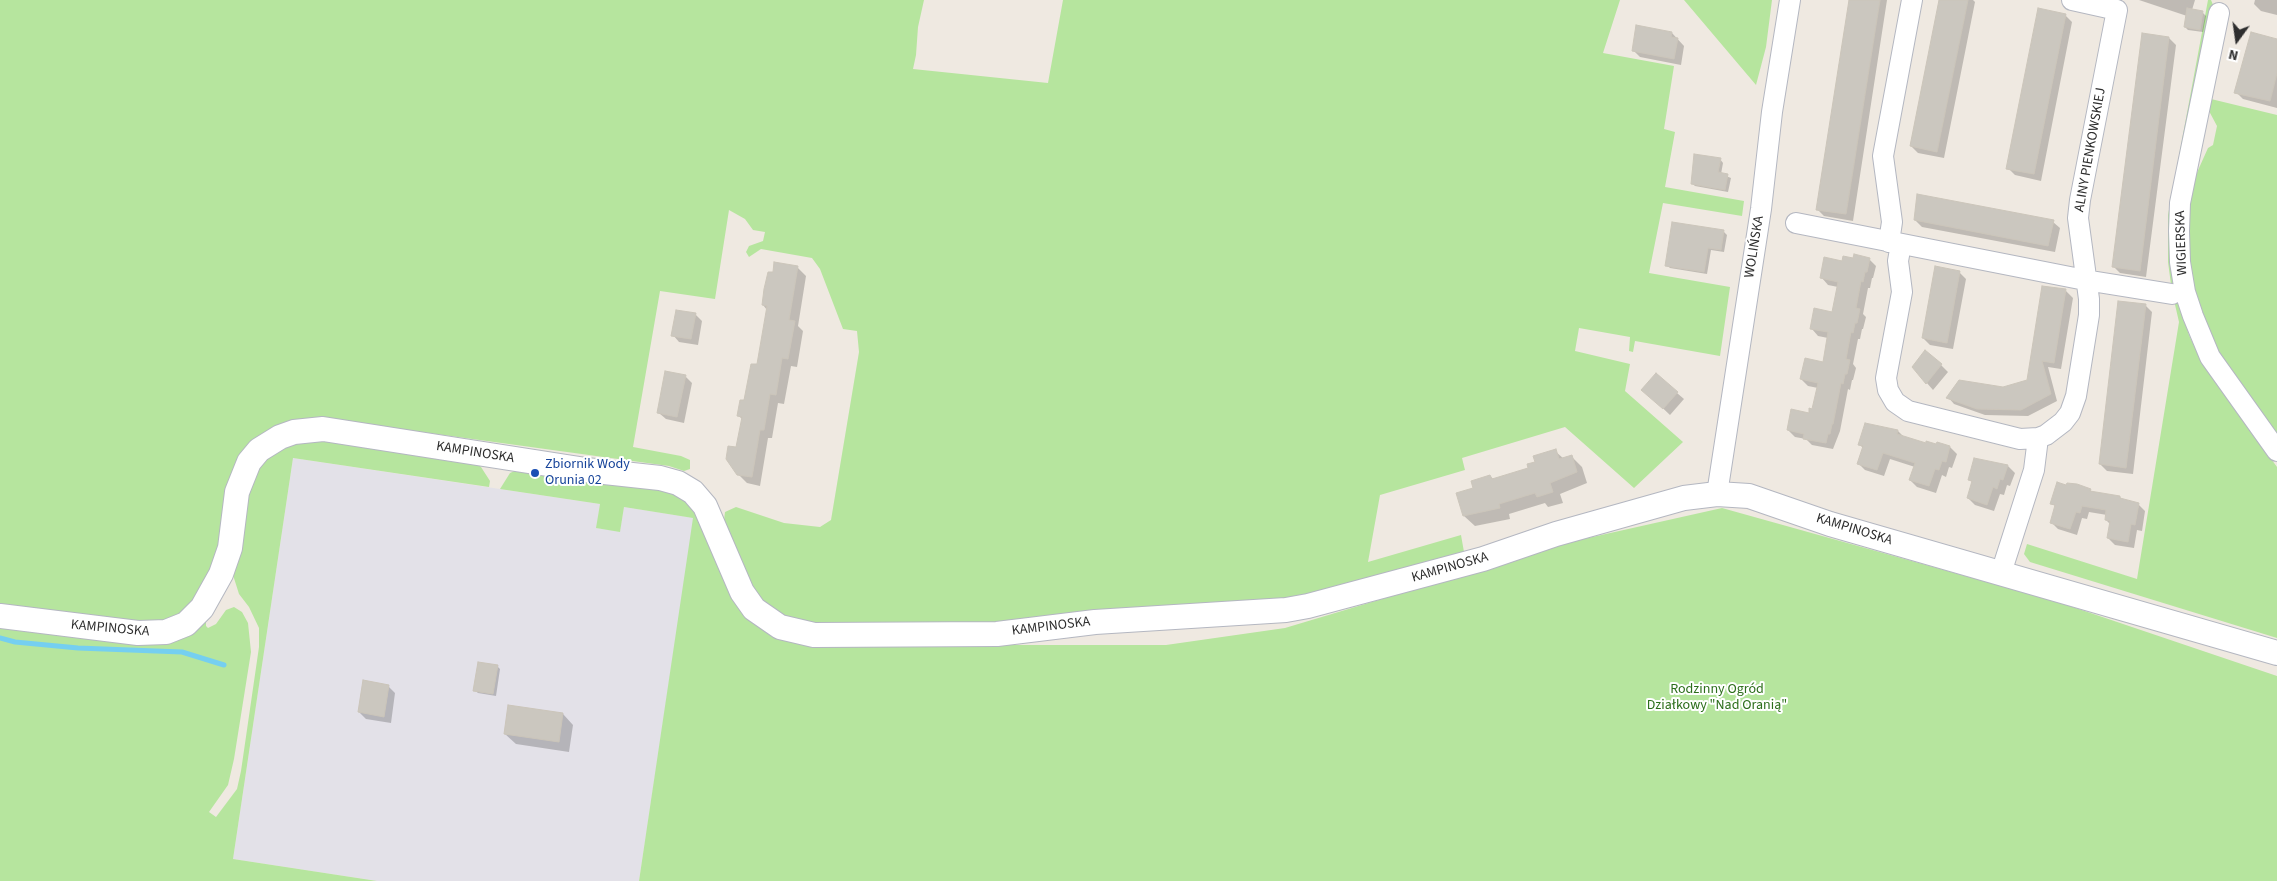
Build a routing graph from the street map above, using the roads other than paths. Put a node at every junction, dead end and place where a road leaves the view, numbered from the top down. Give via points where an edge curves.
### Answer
1 (1790, 0) edge
2 (1912, 0) edge
3 (2072, 0) edge
4 (2219, 13) dead end
5 (1796, 223) dead end
6 (1895, 243) junction
7 (2085, 280) junction
8 (2172, 294) dead end
9 (2038, 438) junction
10 (2277, 451) edge
11 (1718, 494) junction
12 (2002, 573) junction
13 (0, 616) edge
14 (2277, 653) edge

1 - 11 street, WOLIŃSKA
2 - 6 street via 1883,156
3 - 7 street, ALINY PIENKOWSKIEJ via 2117,10 2080,200 2078,218
4 - 10 street, WIGIERSKA via 2180,203 2180,262 2185,292 2210,357
5 - 6 street
6 - 7 street
6 - 9 street via 1902,292 1886,378 1890,396 1908,411 2011,437
7 - 8 street
7 - 9 street, ALINY PIENKOWSKIEJ via 2090,315 2074,405 2063,422
9 - 12 street via 2034,470
11 - 12 street, KAMPINOSKA via 1749,496 1830,524
11 - 13 street, KAMPINOSKA via 1684,498 1556,534 1483,559 1286,610 1095,622 997,634 830,636 780,627 754,609 742,592 705,506 693,492 678,483 323,429 280,437 259,450 249,462 237,492 230,548 222,574 202,608 186,624 166,632 138,633
12 - 14 street, KAMPINOSKA

